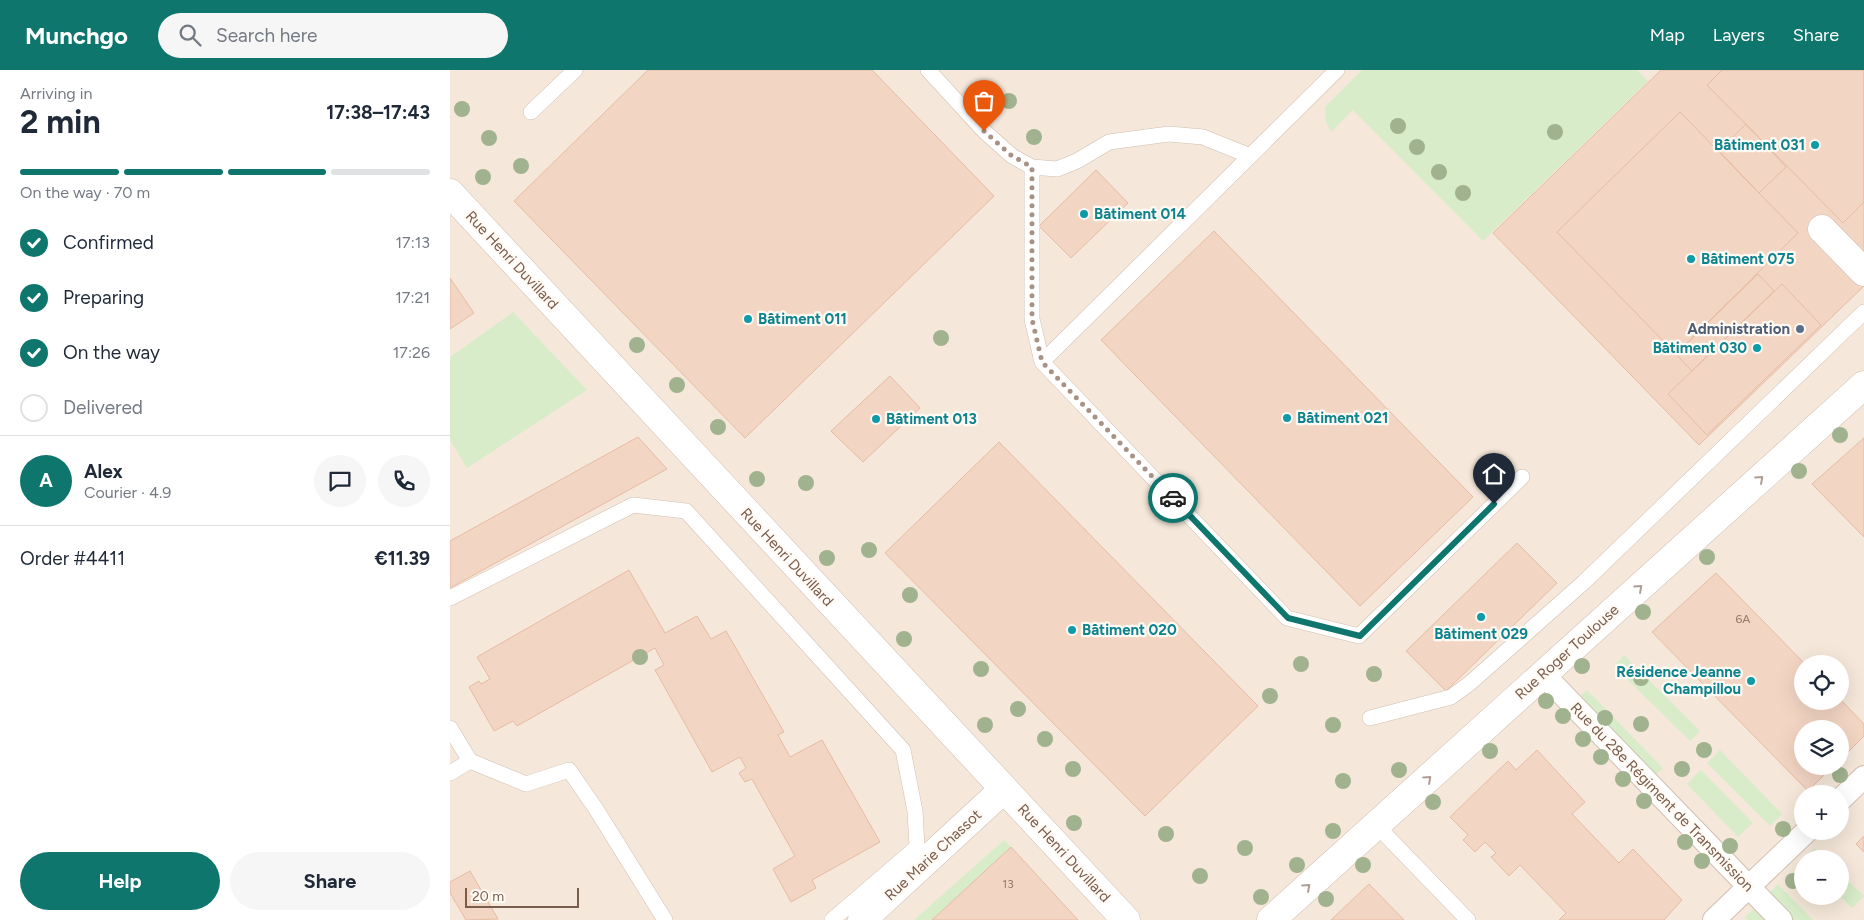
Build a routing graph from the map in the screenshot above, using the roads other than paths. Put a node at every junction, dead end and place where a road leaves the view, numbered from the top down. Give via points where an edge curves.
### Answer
1 (575, 70) edge
2 (928, 70) edge
3 (1337, 70) edge
4 (531, 112) dead end
5 (1250, 156) junction
6 (1032, 167) junction
7 (450, 193) edge
8 (1822, 229) dead end
9 (1864, 272) edge
10 (1864, 312) edge
11 (1042, 362) junction
12 (1864, 385) edge
13 (1522, 477) dead end
14 (450, 598) edge
15 (1543, 674) junction
16 (1370, 718) dead end
17 (450, 728) edge
18 (470, 761) junction
19 (450, 773) edge
20 (1864, 777) edge
21 (1004, 789) junction
22 (1849, 791) edge
23 (1376, 825) junction
24 (1798, 840) edge
25 (1749, 886) junction
26 (665, 920) edge
27 (832, 920) edge
28 (862, 920) edge
29 (1126, 920) edge
30 (1271, 920) edge
31 (1468, 920) edge
32 (1714, 920) edge
33 (1781, 920) edge

1 - 4 lane
2 - 6 lane via 991,137 1012,156
3 - 5 lane
5 - 6 lane via 1203,136 1169,134 1109,142 1057,170
5 - 11 lane
6 - 11 lane via 1032,319
7 - 21 street, Rue Henri Duvillard
8 - 9 street
10 - 16 lane via 1584,582 1469,684 1451,697
11 - 13 lane via 1288,618 1360,636
15 -> 12 street, Rue Roger Toulouse
14 - 27 lane via 633,504 686,510 903,750 915,811 917,847
23 -> 15 street, Rue Roger Toulouse
15 - 25 street, Rue du 28e Régiment de Transmission
17 - 18 lane
18 - 19 lane
18 - 26 lane via 526,784 569,770
20 - 22 street
21 - 28 street, Rue Marie Chassot
21 - 29 street, Rue Henri Duvillard
30 -> 23 street, Rue Roger Toulouse
23 - 31 lane
24 - 25 street
25 - 32 street
25 - 33 street, Rue du 28e Régiment de Transmission

